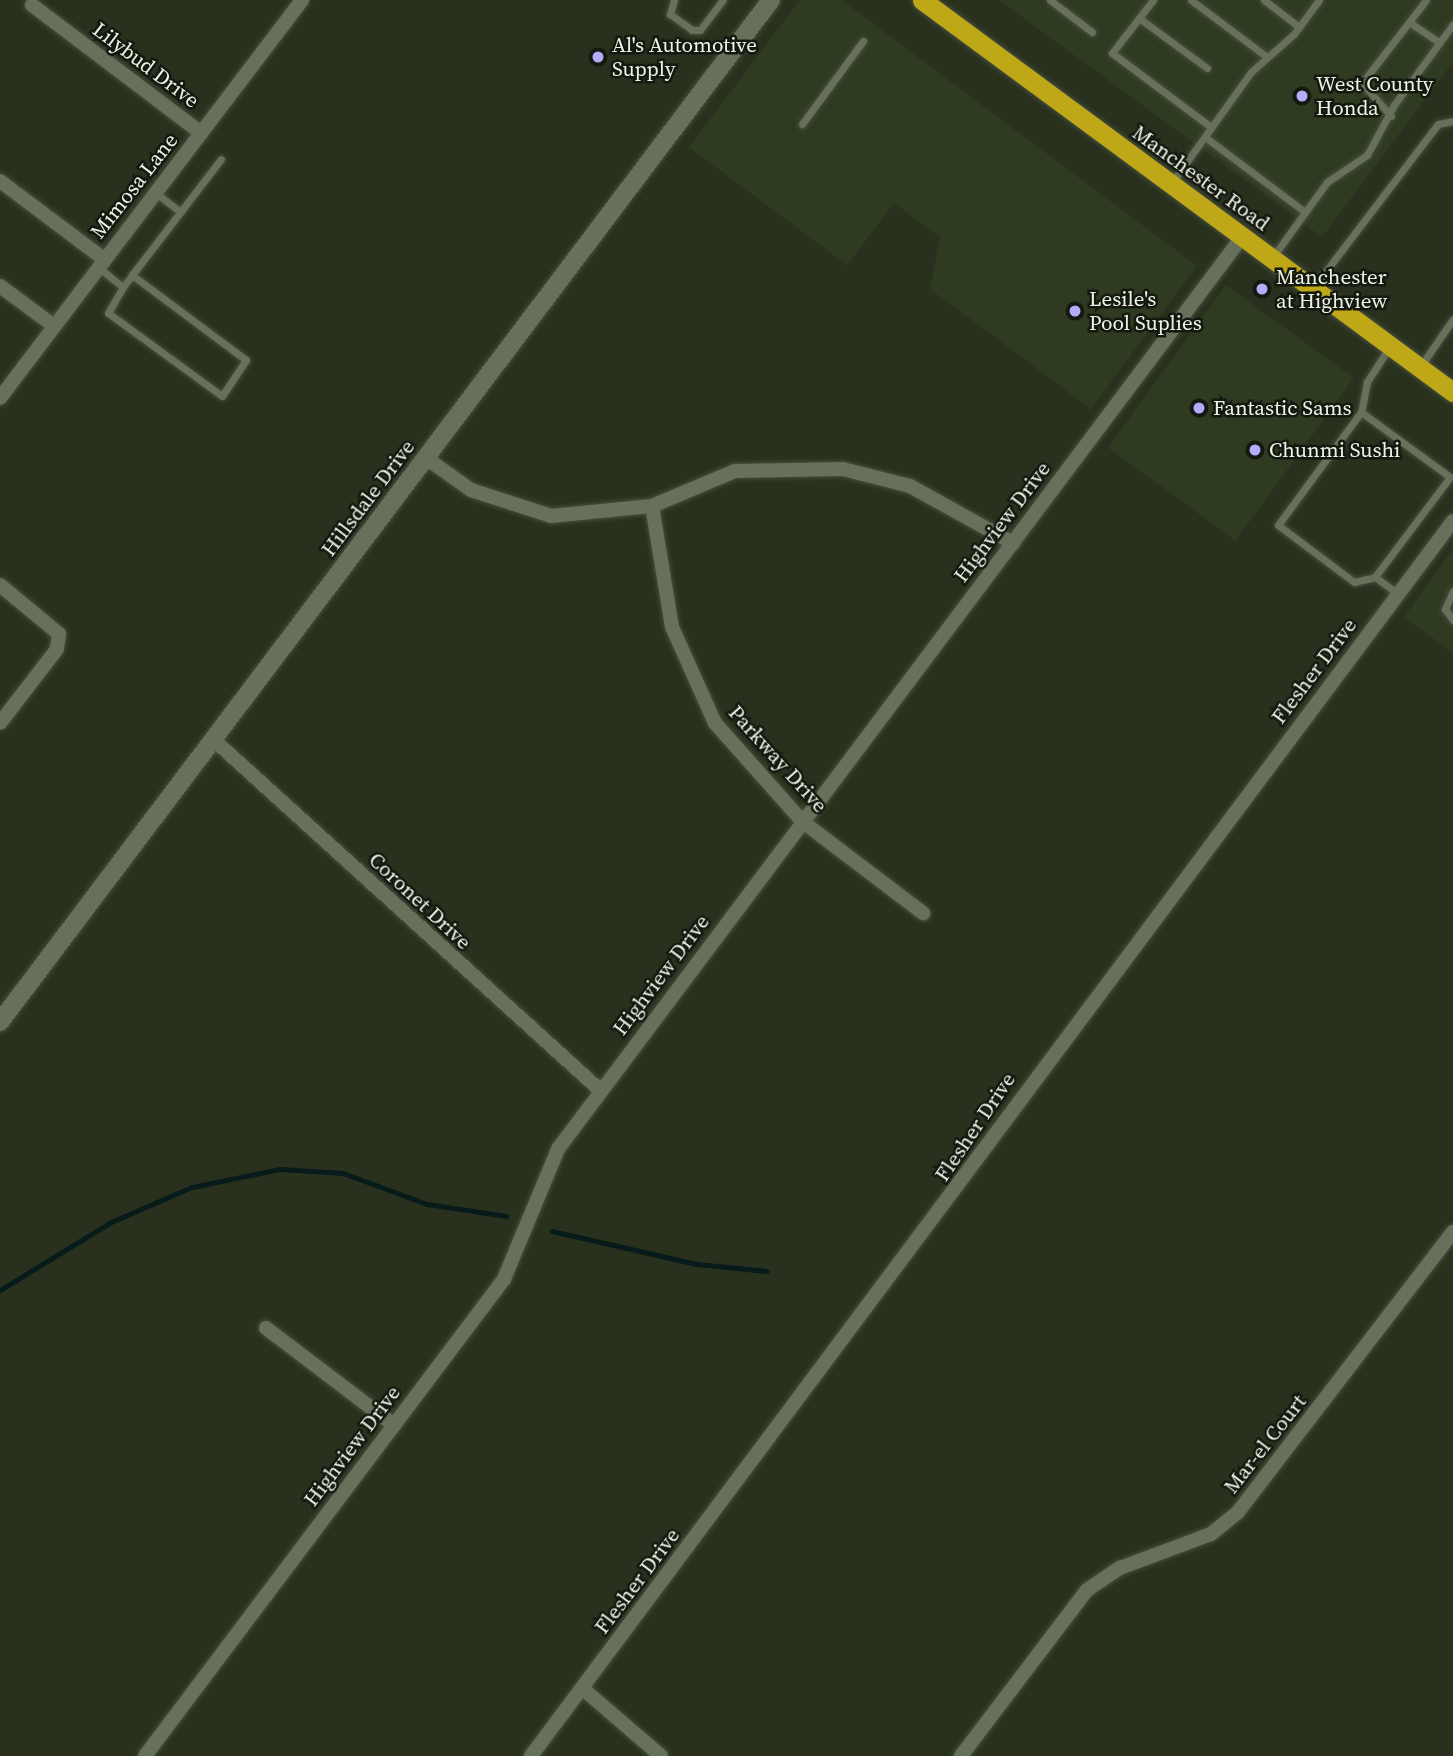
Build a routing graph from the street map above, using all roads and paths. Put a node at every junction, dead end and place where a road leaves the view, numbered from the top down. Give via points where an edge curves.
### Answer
1 (302, 0) edge
2 (674, 0) edge
3 (723, 0) edge
4 (771, 0) edge
5 (922, 0) edge
6 (1049, 0) edge
7 (1153, 0) edge
8 (1191, 0) edge
9 (1264, 0) edge
10 (1318, 0) edge
11 (1426, 0) edge
12 (32, 5) dead end
13 (1139, 18) junction
14 (1409, 22) junction
15 (1453, 24) edge
16 (1299, 27) junction
17 (1092, 32) dead end
18 (863, 41) dead end
19 (1439, 42) junction
20 (1267, 57) junction
21 (1208, 68) dead end
22 (1391, 116) junction
23 (1453, 121) edge
24 (802, 124) dead end
25 (1211, 127) junction
26 (201, 133) junction
27 (1205, 136) junction
28 (221, 159) dead end
29 (0, 181) edge
30 (1171, 184) junction
31 (155, 192) junction
32 (180, 212) junction
33 (1305, 212) junction
34 (1241, 236) junction
35 (1272, 259) junction
36 (101, 263) junction
37 (132, 275) junction
38 (0, 286) edge
39 (123, 287) junction
40 (1312, 288) junction
41 (1453, 319) edge
42 (54, 326) junction
43 (1390, 345) junction
44 (1420, 367) junction
45 (1453, 392) edge
46 (0, 398) edge
47 (1361, 412) junction
48 (426, 458) junction
49 (652, 506) junction
50 (1453, 521) edge
51 (1013, 543) junction
52 (1375, 577) junction
53 (0, 585) edge
54 (1453, 591) edge
55 (1398, 594) junction
56 (1453, 620) edge
57 (0, 723) edge
58 (214, 740) junction
59 (803, 822) junction
60 (923, 913) dead end
61 (0, 1022) edge
62 (601, 1091) junction
63 (1453, 1232) edge
64 (265, 1328) dead end
65 (394, 1425) junction
66 (582, 1688) junction
67 (145, 1756) edge
68 (531, 1756) edge
69 (661, 1756) edge
70 (961, 1756) edge

1 - 26 street, Mimosa Lane
2 - 3 lane via 670,14 692,30 701,30
4 - 48 street, Hillsdale Drive
5 - 30 highway, Manchester Road
6 - 17 lane
7 - 13 lane
8 - 20 lane
9 - 16 lane
10 - 16 lane
11 - 14 lane
12 - 26 street, Lilybud Drive
13 - 21 lane
13 - 25 lane via 1112,52
14 - 19 lane
14 - 22 lane via 1362,83
15 - 19 lane
16 - 20 lane
18 - 24 lane
19 - 22 lane
20 - 25 lane
22 - 33 lane via 1359,165 1327,182
23 - 40 lane via 1438,124
25 - 27 lane
26 - 31 street, Mimosa Lane
27 - 30 lane
27 - 33 lane
28 - 32 lane
29 - 36 street
30 - 34 highway, Manchester Road
31 - 32 lane
31 - 36 street, Mimosa Lane
32 - 37 lane
33 - 35 lane
34 - 35 highway, Manchester Road
34 - 51 street, Highview Drive
35 - 40 highway, Manchester Road
36 - 39 lane
36 - 42 street, Mimosa Lane
37 - 39 lane
37 - 39 lane via 246,360 222,396 108,313
38 - 42 street
40 - 43 highway, Manchester Road
41 - 44 lane
42 - 46 street, Mimosa Lane
43 - 44 highway, Manchester Road
43 - 47 lane via 1367,382
44 - 45 highway, Manchester Road
47 - 52 lane via 1450,477
47 - 52 lane via 1278,525 1354,582
48 - 49 street via 471,490 551,516
48 - 58 street, Hillsdale Drive
49 - 51 street via 735,471 843,468 910,486
49 - 59 street, Parkway Drive via 672,628 697,694 737,752
50 - 55 street, Flesher Drive
51 - 59 street, Highview Drive
52 - 55 lane
53 - 57 street via 59,634 57,649
54 - 56 lane via 1445,608
55 - 66 street, Flesher Drive
58 - 61 street, Hillsdale Drive
58 - 62 street, Coronet Drive
59 - 60 street, Parkway Drive
59 - 62 street, Highview Drive
62 - 65 street, Highview Drive via 558,1149 503,1279
63 - 70 street, Mar-el Court via 1238,1511 1211,1534 1120,1568 1087,1590
64 - 65 street
65 - 67 street, Highview Drive
66 - 68 street, Flesher Drive
66 - 69 street

